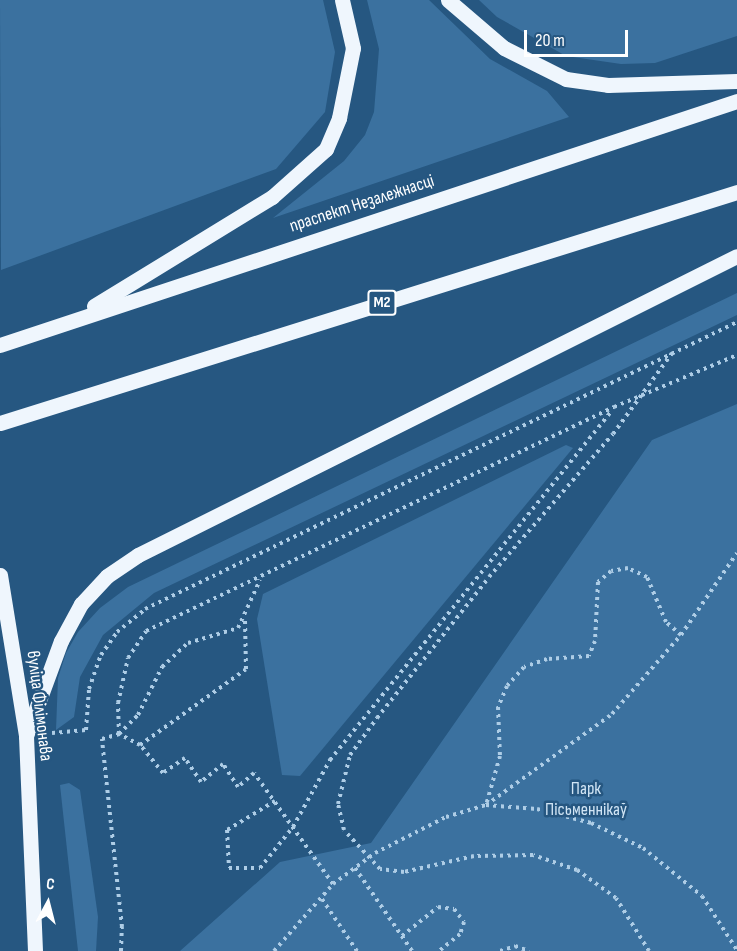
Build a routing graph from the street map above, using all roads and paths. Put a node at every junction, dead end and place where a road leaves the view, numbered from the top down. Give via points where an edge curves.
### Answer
1 (342, 0) edge
2 (448, 0) edge
3 (737, 81) edge
4 (737, 101) edge
5 (737, 192) edge
6 (737, 256) edge
7 (71, 320) junction
8 (737, 322) edge
9 (0, 345) edge
10 (672, 353) junction
11 (737, 355) edge
12 (643, 394) junction
13 (614, 407) junction
14 (0, 423) edge
15 (737, 553) edge
16 (0, 574) edge
17 (260, 580) junction
18 (244, 618) junction
19 (681, 635) junction
20 (86, 730) dead end
21 (119, 734) junction
22 (27, 736) junction
23 (140, 745) junction
24 (275, 801) junction
25 (486, 805) junction
26 (293, 827) junction
27 (367, 859) junction
28 (355, 868) junction
29 (333, 884) junction
30 (321, 899) junction
31 (402, 936) junction
32 (737, 950) edge
33 (35, 951) edge
34 (121, 951) edge
35 (274, 951) edge
36 (357, 951) edge
37 (412, 951) edge
38 (439, 951) edge
39 (500, 951) edge
40 (529, 951) edge
41 (648, 951) edge

1 - 7 main road via 353,48 339,118 326,149 262,204
2 - 3 main road via 504,48 566,79 608,85
4 - 7 main road, праспект Незалежнасці
5 - 14 main road, М2
6 - 22 main road via 138,555 107,576 81,604 61,641
7 - 9 main road, праспект Незалежнасці
8 - 10 path
10 - 12 path
10 - 20 path via 145,609 117,632 101,655 89,689
11 - 12 path
12 - 13 path
12 - 27 path via 458,615 350,755 338,804 344,830
13 - 17 path
13 - 26 path via 330,760
15 - 19 path
16 - 22 main road, вуліца Філімонава
17 - 18 path
17 - 21 path via 146,631 128,658 118,703
18 - 21 path via 238,628 188,643 162,667 138,715
18 - 23 path via 246,669
19 - 25 path via 612,714
19 - 25 path via 666,622 647,577 628,568 611,571 598,582 594,601 597,623 589,656 547,659 524,667 507,686 498,706 500,756
21 - 23 path
21 - 34 path via 102,739 123,927
22 - 33 main road, вуліца Філімонава
23 - 24 path via 163,773 185,758 201,782 223,764 238,787 254,773
24 - 26 path
24 - 26 path via 227,830 229,868 260,868
25 - 27 path via 446,817
25 - 32 path via 537,809 591,823 643,848 702,896
26 - 29 path
27 - 28 path
27 - 41 path via 380,869 404,872 474,856 533,855 577,870 616,898
28 - 29 path
28 - 31 path
29 - 30 path
30 - 35 path
30 - 36 path
31 - 37 path
31 - 38 path via 438,907 454,909 464,922 460,934
39 - 40 path via 514,946

